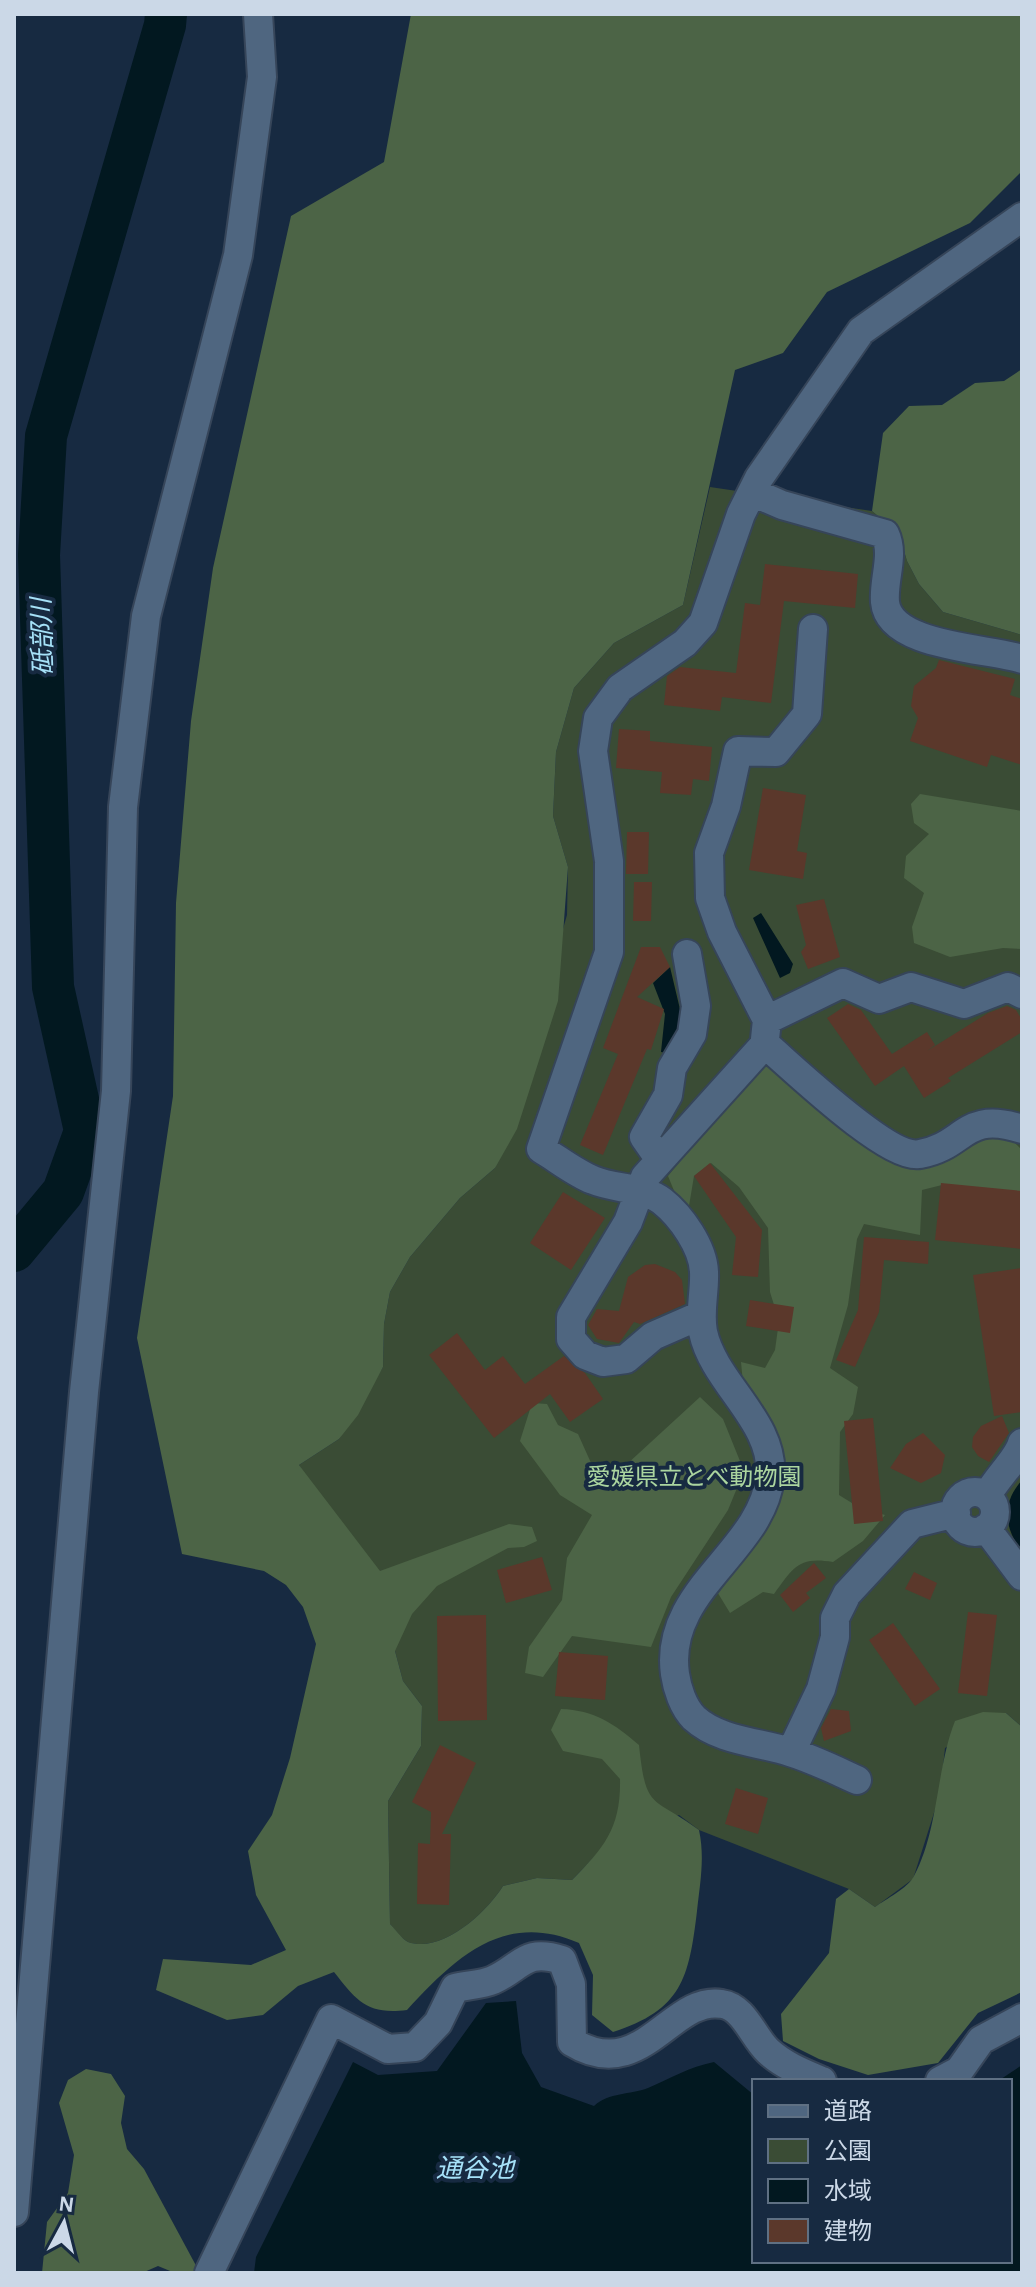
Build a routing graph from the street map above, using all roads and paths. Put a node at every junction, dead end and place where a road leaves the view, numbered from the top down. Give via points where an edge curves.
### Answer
1 (258, 14) edge
2 (1022, 217) edge
3 (752, 492) junction
4 (813, 629) dead end
5 (1022, 659) edge
6 (687, 954) dead end
7 (1022, 994) edge
8 (766, 1032) junction
9 (1022, 1129) edge
10 (660, 1160) junction
11 (640, 1193) junction
12 (701, 1315) junction
13 (1022, 1443) edge
14 (987, 1496) junction
15 (956, 1513) junction
16 (986, 1528) junction
17 (1022, 1576) edge
18 (791, 1752) junction
19 (857, 1780) dead end
20 (1022, 2018) edge
21 (817, 2079) edge
22 (944, 2079) edge
23 (17, 2140) edge
24 (14, 2212) edge
25 (209, 2273) edge

1 - 23 street via 262,77 238,255 146,616 123,807 116,1091
2 - 3 street via 861,331
3 - 5 street via 885,534 885,607 909,631 947,646 995,650
3 - 11 street via 703,623 685,643 620,688 598,718 593,751 609,861 609,952 541,1149 591,1180
4 - 8 street via 807,714 776,752 738,751 709,853 710,898
6 - 10 street via 696,1006 692,1034 672,1068 668,1095 644,1137
7 - 8 street via 1008,987 964,1004 911,987 879,999 843,983
8 - 9 street via 870,1133 894,1148 916,1155 937,1149 972,1126 997,1120
8 - 10 street
10 - 11 street via 645,1177
11 - 12 street via 663,1202 701,1253
11 - 12 street via 571,1317 571,1339 585,1355 603,1362 626,1359 653,1336
12 - 18 street via 715,1363 758,1429 770,1475 754,1519 683,1615 676,1640 678,1690 693,1717 720,1734
13 - 14 street
14 - 15 street via 966,1494
14 - 16 street via 995,1510
15 - 16 street via 970,1531
15 - 18 street via 912,1524 847,1594 835,1618 821,1689
16 - 17 street
18 - 19 street
20 - 22 street via 981,2040 959,2071
21 - 25 street via 768,2051 739,2012 724,2004 703,2004 649,2040 616,2054 583,2048 572,2042 571,1984 562,1960 544,1954 519,1961 493,1981 455,1988 438,2023 415,2047 388,2049 331,2019
23 - 24 street

